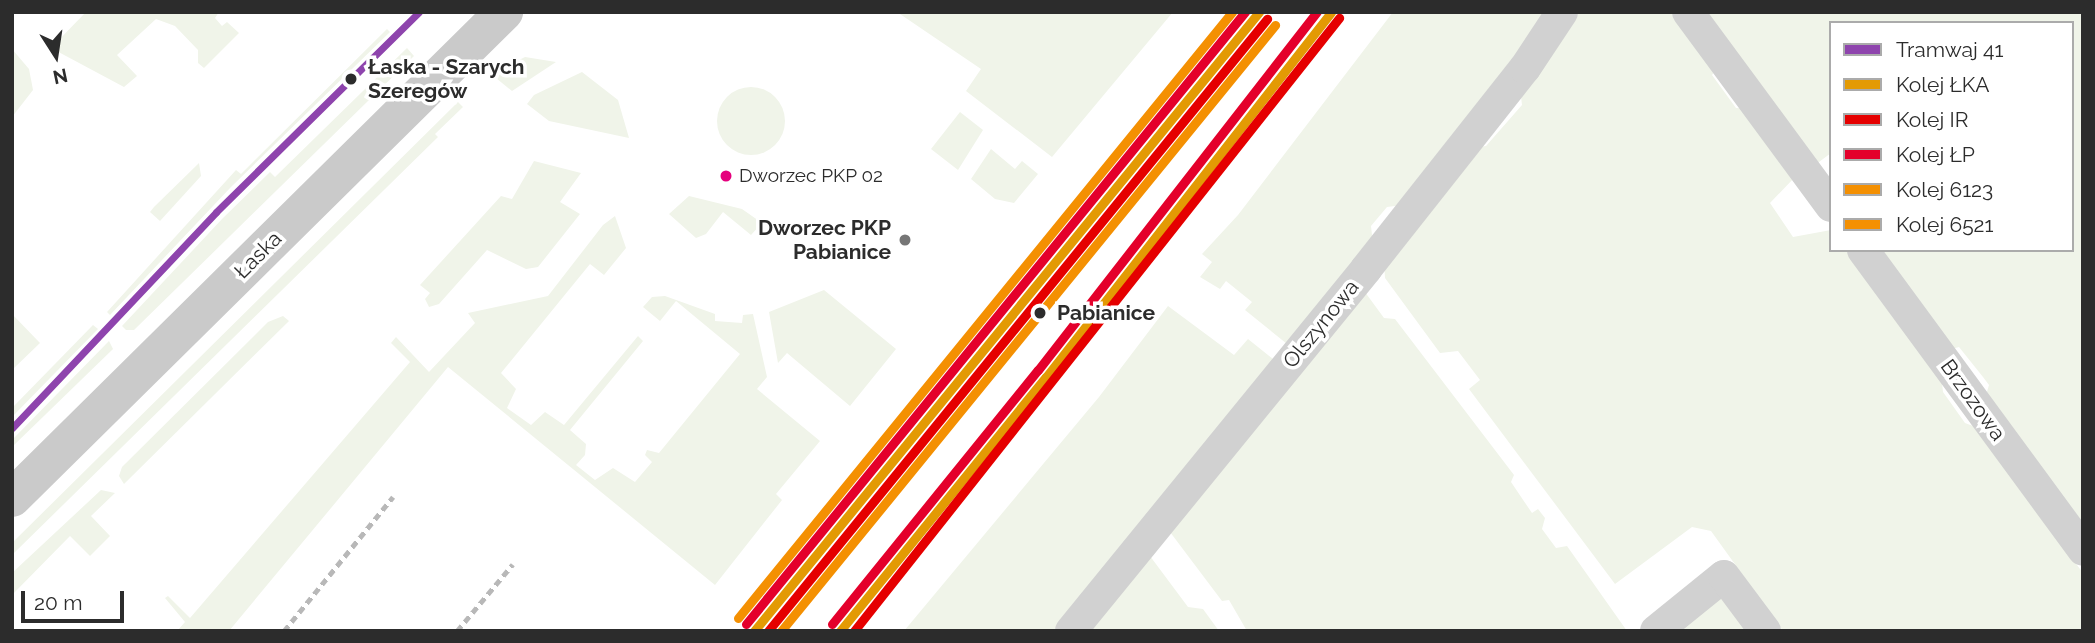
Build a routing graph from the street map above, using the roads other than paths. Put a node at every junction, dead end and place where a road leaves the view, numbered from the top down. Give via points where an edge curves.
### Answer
1 (504, 12) edge
2 (1562, 12) edge
3 (1688, 12) edge
4 (1829, 203) edge
5 (1864, 252) edge
6 (12, 498) edge
7 (2083, 550) edge
8 (1071, 631) edge
9 (1656, 631) edge
10 (1765, 631) edge

1 - 6 main road, Łaska
2 - 8 street, Olszynowa via 1525,68 1374,259
3 - 4 street
5 - 7 street, Brzozowa
9 - 10 street via 1724,576

